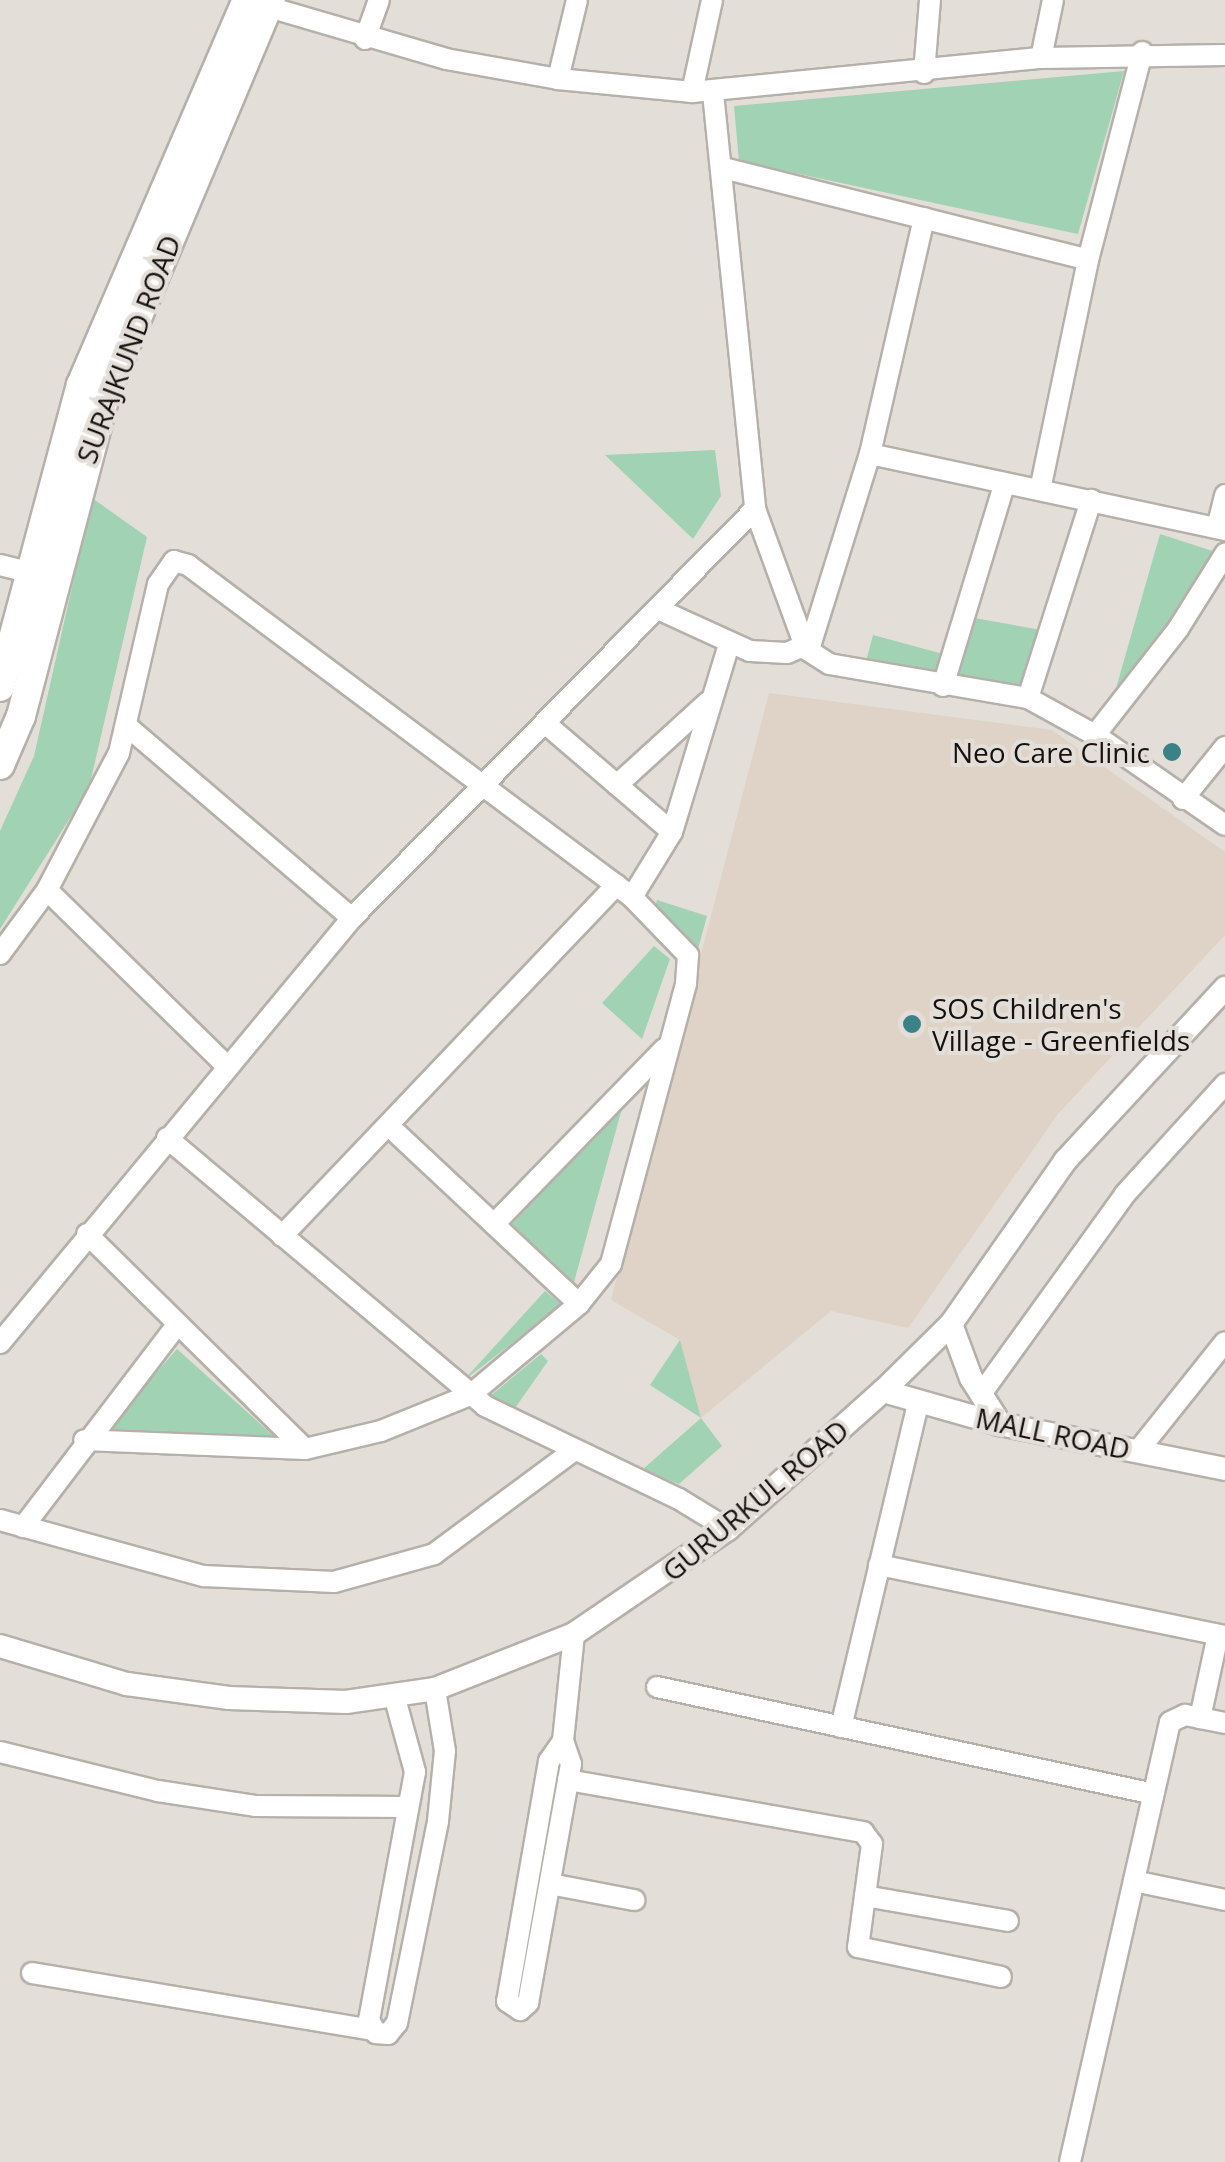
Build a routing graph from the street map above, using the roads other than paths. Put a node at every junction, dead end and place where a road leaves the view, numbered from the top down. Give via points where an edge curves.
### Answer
1 (378, 0) edge
2 (577, 0) edge
3 (712, 0) edge
4 (930, 0) edge
5 (1053, 0) edge
6 (258, 2) edge
7 (365, 39) junction
8 (1142, 52) junction
9 (1225, 55) edge
10 (1041, 58) junction
11 (924, 73) junction
12 (558, 80) junction
13 (702, 92) junction
14 (723, 168) junction
15 (924, 218) junction
16 (1088, 260) junction
17 (870, 454) junction
18 (1004, 484) junction
19 (1040, 490) junction
20 (1225, 496) edge
21 (1091, 500) junction
22 (755, 510) junction
23 (1221, 529) edge
24 (1225, 554) edge
25 (0, 565) edge
26 (32, 573) junction
27 (660, 610) junction
28 (729, 644) junction
29 (806, 649) junction
30 (942, 686) junction
31 (0, 687) edge
32 (1028, 698) junction
33 (709, 701) junction
34 (546, 724) junction
35 (128, 727) junction
36 (1095, 735) junction
37 (1225, 747) edge
38 (0, 765) edge
39 (617, 785) junction
40 (481, 786) junction
41 (1182, 799) junction
42 (1225, 825) edge
43 (672, 832) junction
44 (47, 890) junction
45 (624, 891) junction
46 (352, 918) junction
47 (0, 954) edge
48 (1225, 988) edge
49 (667, 1046) junction
50 (226, 1065) junction
51 (1225, 1084) edge
52 (390, 1127) junction
53 (167, 1138) junction
54 (494, 1222) junction
55 (86, 1234) junction
56 (282, 1236) junction
57 (579, 1304) junction
58 (951, 1324) junction
59 (176, 1326) junction
60 (1225, 1342) edge
61 (0, 1344) edge
62 (884, 1391) junction
63 (981, 1394) junction
64 (470, 1395) junction
65 (918, 1404) junction
66 (1000, 1424) junction
67 (84, 1440) junction
68 (305, 1449) junction
69 (1138, 1451) junction
70 (572, 1452) junction
71 (1225, 1469) edge
72 (0, 1520) edge
73 (23, 1527) junction
74 (728, 1529) junction
75 (880, 1565) junction
76 (574, 1634) junction
77 (1222, 1635) edge
78 (0, 1646) edge
79 (657, 1687) dead end
80 (435, 1689) junction
81 (394, 1696) junction
82 (1200, 1718) junction
83 (1225, 1723) edge
84 (840, 1727) junction
85 (563, 1741) junction
86 (0, 1752) edge
87 (568, 1780) junction
88 (1154, 1794) junction
89 (408, 1808) junction
90 (1134, 1881) junction
91 (550, 1884) junction
92 (865, 1896) junction
93 (634, 1900) dead end
94 (1225, 1900) edge
95 (1008, 1920) dead end
96 (32, 1972) dead end
97 (1002, 1977) dead end
98 (374, 2030) junction
99 (1070, 2162) edge

1 - 7 street
2 - 12 street
3 - 13 street
4 - 11 street
5 - 10 street
6 - 7 street
6 - 26 main road, SURAJKUND ROAD via 81,385
6 - 38 main road, SURAJKUND ROAD via 106,392 21,716
7 - 12 street
8 - 9 street
8 - 10 street
8 - 16 street
10 - 11 street
11 - 13 street
12 - 13 street
13 - 14 street
14 - 15 street
14 - 22 street
15 - 16 street
15 - 17 street
16 - 19 street
17 - 18 street
17 - 29 street
18 - 19 street
18 - 30 street
19 - 21 street
20 - 23 street
21 - 23 street
21 - 32 street
22 - 27 street
22 - 29 street
24 - 36 street via 1169,642
25 - 26 street
26 - 31 main road, SURAJKUND ROAD
27 - 28 street
27 - 34 street
28 - 29 street via 766,654
28 - 33 street
29 - 30 street via 829,664
30 - 32 street
32 - 36 street
33 - 39 street
33 - 43 street
34 - 39 street
34 - 40 street
35 - 40 street via 158,584 168,563 181,562
35 - 44 street via 90,816
35 - 46 street
36 - 41 street
37 - 41 street
39 - 43 street
40 - 45 street
40 - 46 street
41 - 42 street
43 - 45 street
44 - 47 street
44 - 50 street
45 - 49 street via 688,955
45 - 52 street
46 - 50 street
48 - 58 street, GURURKUL ROAD via 1065,1161
49 - 54 street
49 - 57 street via 618,1245
50 - 53 street
51 - 63 street via 1125,1194
52 - 54 street
52 - 56 street
53 - 55 street
53 - 56 street
54 - 57 street
55 - 59 street
55 - 61 street
56 - 64 street
57 - 64 street
58 - 62 street, GURURKUL ROAD
58 - 63 street
59 - 67 street
59 - 68 street
60 - 69 street
62 - 65 street, MALL ROAD
62 - 74 street, GURURKUL ROAD
63 - 66 street
64 - 68 street via 381,1431
64 - 70 street
65 - 66 street, MALL ROAD
65 - 75 street
66 - 69 street, MALL ROAD
67 - 68 street
67 - 73 street
69 - 71 street, MALL ROAD
70 - 73 street via 434,1554 334,1582 204,1576
70 - 74 street via 679,1498
72 - 73 street
74 - 76 street, GURURKUL ROAD
75 - 77 street
75 - 84 street
76 - 80 street, GURURKUL ROAD
76 - 85 street
77 - 82 street
78 - 81 street, GURURKUL ROAD via 79,1674 229,1698 346,1702
79 - 84 street
80 - 81 street, GURURKUL ROAD
80 - 98 street via 445,1751 438,1821 395,2028
81 - 89 street via 414,1752
82 - 83 street
82 - 88 street via 1180,1715 1170,1722
84 - 88 street
85 - 87 street via 571,1764
85 - 91 street via 550,1761 507,2001 520,2010 528,2003
86 - 89 street via 255,1806
87 - 91 street
87 - 92 street via 863,1832 872,1844
88 - 90 street
89 - 98 street via 371,2005
90 - 94 street
90 - 99 street
91 - 93 street
92 - 95 street
92 - 97 street via 857,1942 862,1951
96 - 98 street

